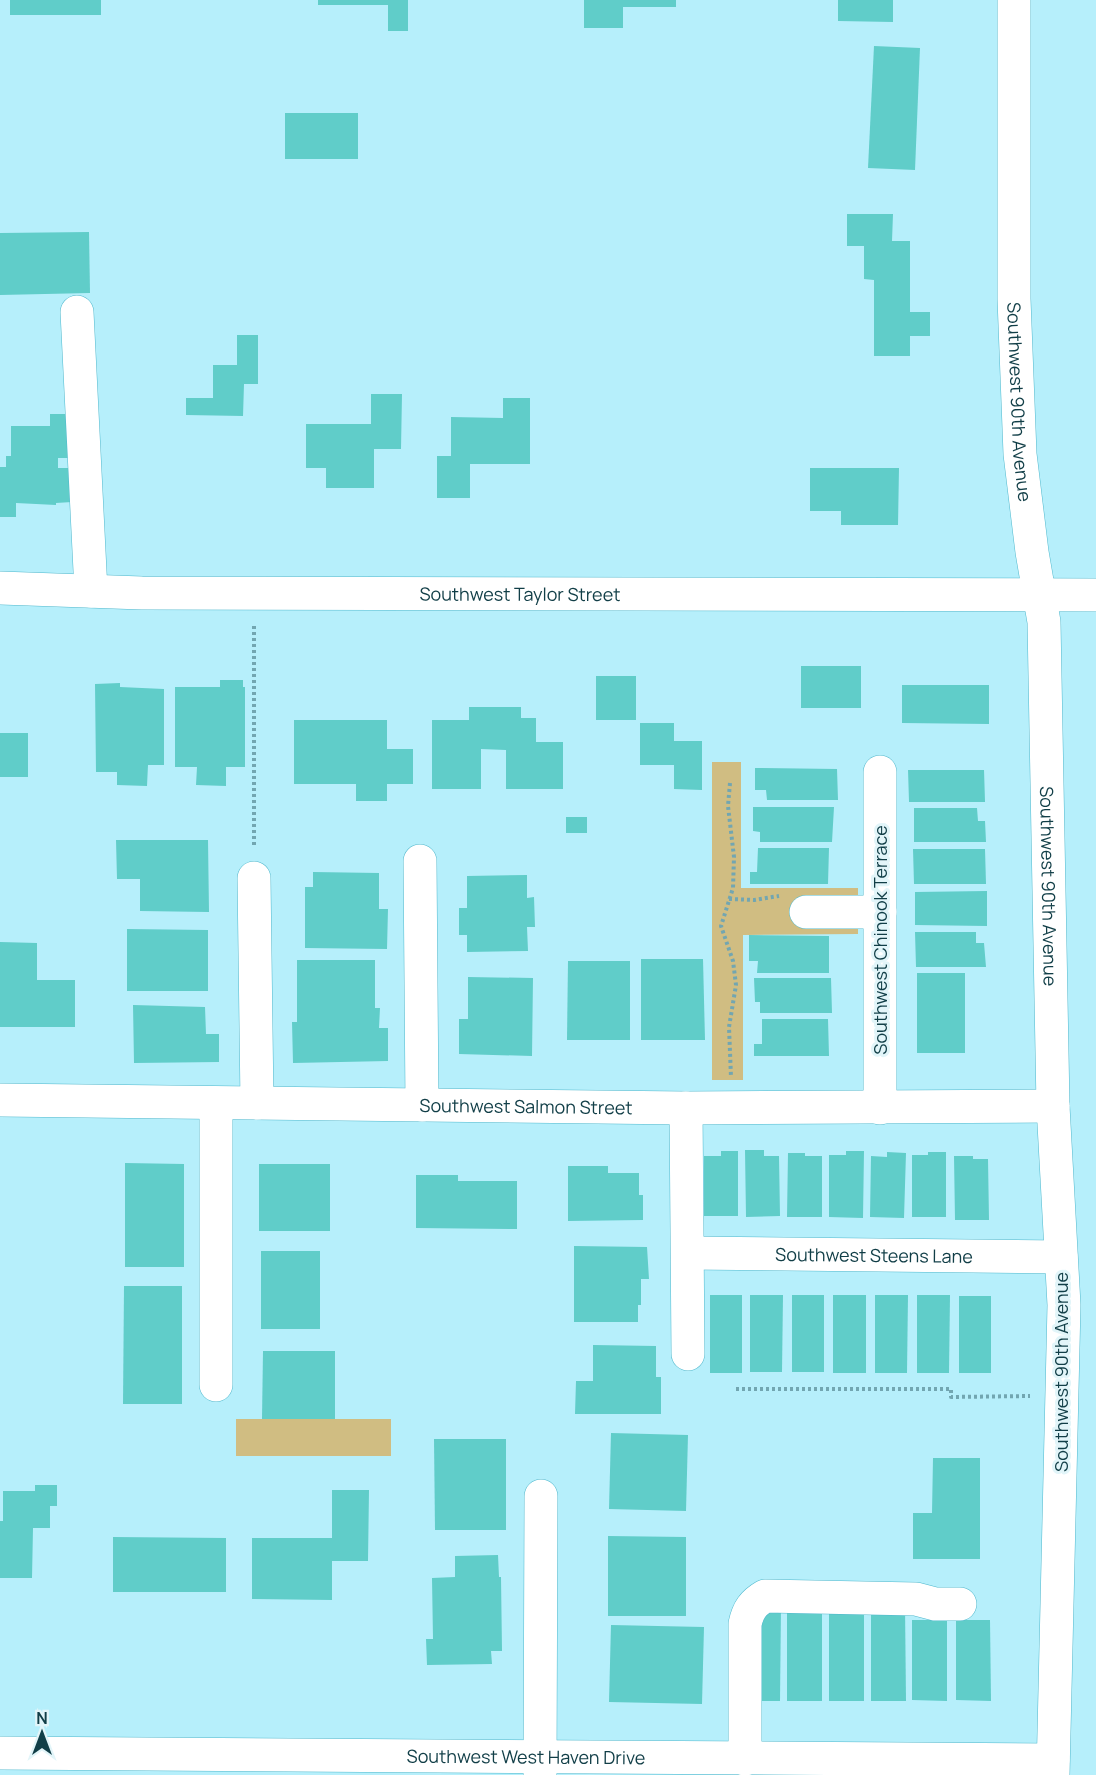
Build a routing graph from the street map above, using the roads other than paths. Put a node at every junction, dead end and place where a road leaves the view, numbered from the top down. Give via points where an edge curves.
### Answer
1 (1014, 0) edge
2 (77, 312) dead end
3 (0, 588) edge
4 (92, 591) junction
5 (1041, 593) junction
6 (1096, 595) edge
7 (880, 772) dead end
8 (420, 861) dead end
9 (254, 878) road end
10 (806, 912) road end
11 (880, 912) junction
12 (0, 1100) edge
13 (216, 1103) junction
14 (256, 1103) junction
15 (422, 1105) junction
16 (1053, 1106) junction
17 (686, 1108) junction
18 (880, 1108) junction
19 (688, 1253) junction
20 (1061, 1257) junction
21 (688, 1354) dead end
22 (216, 1385) dead end
23 (541, 1496) dead end
24 (960, 1604) dead end
25 (0, 1753) edge
26 (745, 1759) junction
27 (540, 1766) edge
28 (1053, 1768) edge

1 - 5 street, Southwest 90th Avenue via 1014,299 1020,454
2 - 4 street
3 - 4 street, Southwest Taylor Street
4 - 5 street, Southwest Taylor Street
5 - 6 street, Southwest Taylor Street
5 - 16 street, Southwest 90th Avenue via 1045,633
7 - 11 street, Southwest Chinook Terrace
8 - 15 street
9 - 14 street
10 - 11 street
11 - 18 street, Southwest Chinook Terrace
12 - 13 street, Southwest Salmon Street
13 - 14 street, Southwest Salmon Street
13 - 22 street
14 - 15 street, Southwest Salmon Street
15 - 17 street, Southwest Salmon Street
16 - 18 street, Southwest Salmon Street
16 - 20 street, Southwest 90th Avenue
17 - 18 street, Southwest Salmon Street
17 - 19 street
19 - 20 street, Southwest Steens Lane
19 - 21 street
20 - 28 street, Southwest 90th Avenue via 1064,1305
23 - 27 street
24 - 26 street via 893,1598 765,1596 758,1600 750,1607 745,1624
25 - 27 street, Southwest West Haven Drive
26 - 27 street, Southwest West Haven Drive
26 - 28 street, Southwest West Haven Drive

